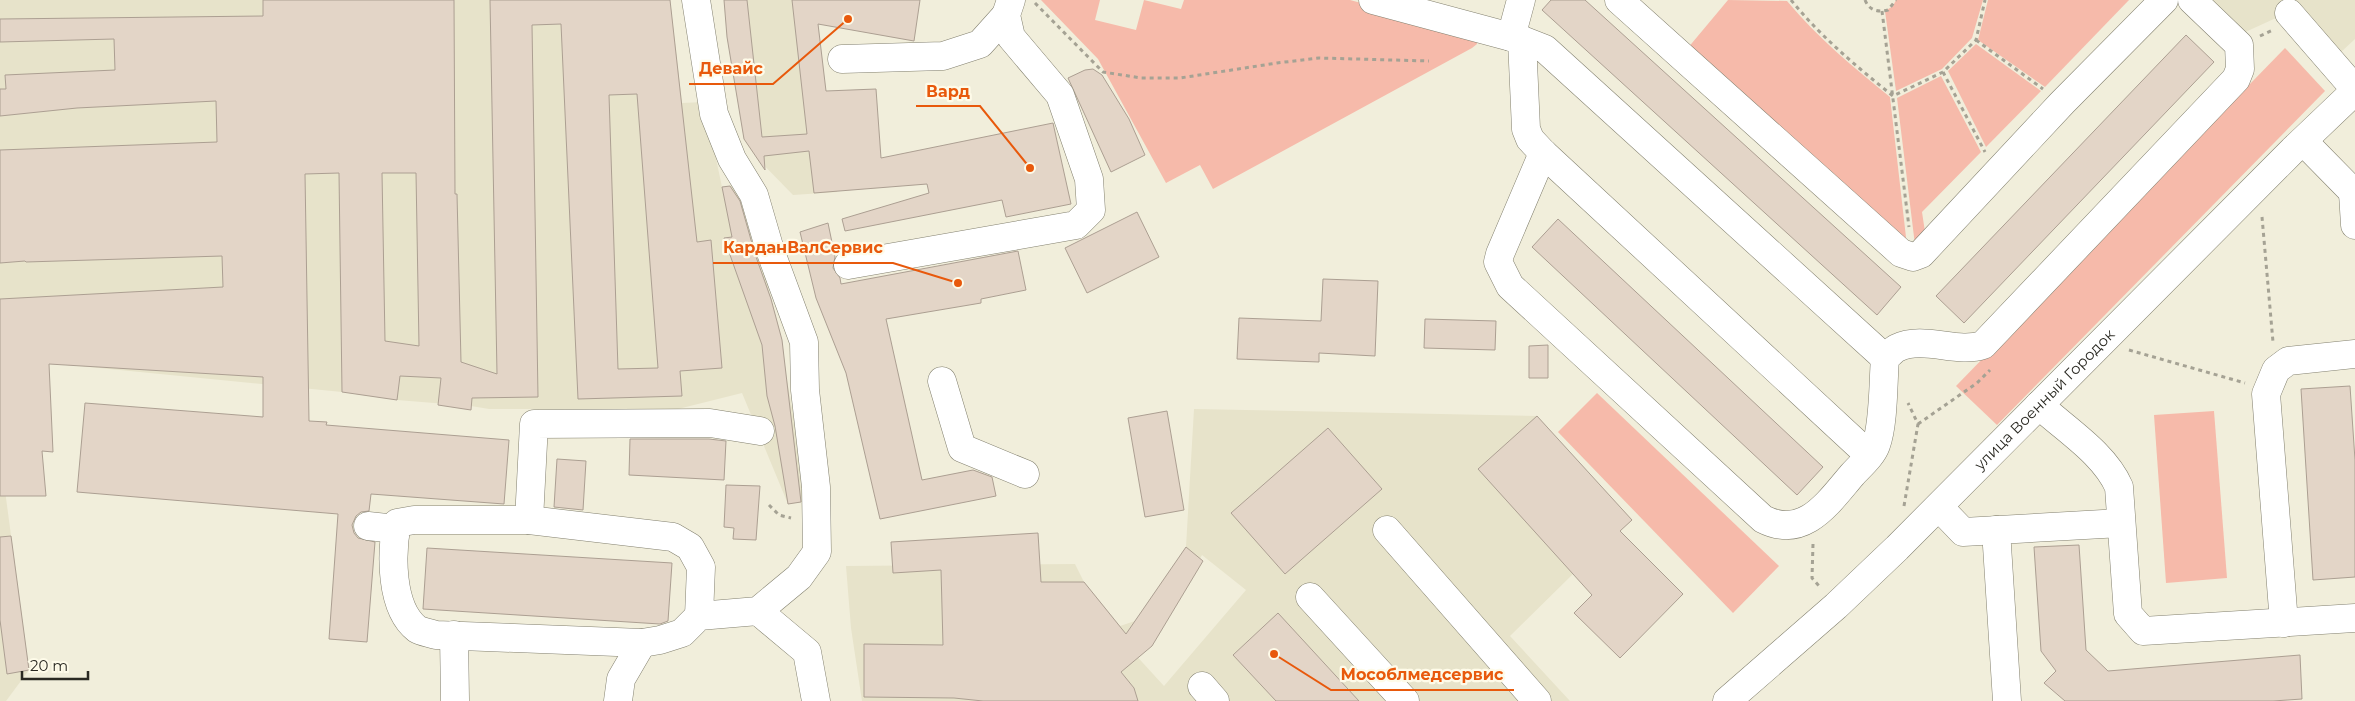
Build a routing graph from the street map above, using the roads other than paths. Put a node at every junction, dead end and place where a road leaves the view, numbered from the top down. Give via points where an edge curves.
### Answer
1 (696, 0) edge
2 (1373, 0) edge
3 (1521, 0) edge
4 (1619, 0) edge
5 (2164, 0) edge
6 (2192, 0) edge
7 (1008, 7) edge
8 (2292, 17) road end
9 (1517, 39) junction
10 (842, 59) dead end
11 (2355, 90) edge
12 (2303, 141) junction
13 (1543, 153) junction
14 (2354, 194) edge
15 (2355, 225) edge
16 (848, 266) dead end
17 (2355, 354) edge
18 (1885, 358) junction
19 (942, 381) dead end
20 (2039, 405) junction
21 (760, 431) dead end
22 (1869, 455) junction
23 (1025, 474) dead end
24 (1939, 506) junction
25 (529, 520) junction
26 (2121, 523) junction
27 (368, 526) dead end
28 (396, 529) junction
29 (1386, 530) dead end
30 (1996, 530) junction
31 (1310, 597) dead end
32 (758, 611) junction
33 (699, 616) junction
34 (2355, 618) edge
35 (2284, 623) junction
36 (454, 635) junction
37 (642, 643) junction
38 (455, 700) edge
39 (618, 701) edge
40 (816, 701) edge
41 (1405, 701) edge
42 (1537, 701) edge
43 (1727, 701) edge
44 (2007, 701) edge

1 - 32 street via 714,114 732,159 754,195 770,250 804,342 805,390 816,487 817,552 799,577
2 - 9 street
3 - 9 street
4 - 5 street via 1901,253 1913,257 1921,254 2062,102
6 - 18 street via 2239,45 2240,69 2236,79 1983,344 1962,348 1910,345 1898,348
7 - 10 street via 980,44 943,56
7 - 16 street via 1011,37 1060,95 1089,179 1091,210 1076,225
8 - 11 street
9 - 13 street via 1526,129 1530,139
9 - 18 street via 1545,49
11 - 12 street, улица Военный Городок
12 - 14 street
12 - 20 street, улица Военный Городок
13 - 22 street
13 - 22 street via 1498,262 1510,286 1763,519 1773,524 1794,524 1815,516
14 - 15 street
17 - 35 street via 2288,361 2272,380 2266,394
18 - 22 street via 1879,433
19 - 23 street via 962,448
20 - 24 street, улица Военный Городок
20 - 26 street via 2103,461 2113,474 2119,487
21 - 25 street via 710,423 534,424
24 - 30 street via 1963,532
24 - 43 street, улица Военный Городок via 1836,606
25 - 28 street via 414,520 397,523
25 - 33 street via 673,537 690,547 701,567
26 - 30 street
26 - 35 street via 2128,614 2143,631
27 - 28 street
28 - 36 street via 393,544 396,595 404,613 418,630
29 - 42 street
30 - 44 street
31 - 41 street
32 - 33 street
32 - 40 street via 807,652
33 - 37 street via 682,633
34 - 35 street
36 - 37 street
36 - 38 street
37 - 39 street via 621,679

